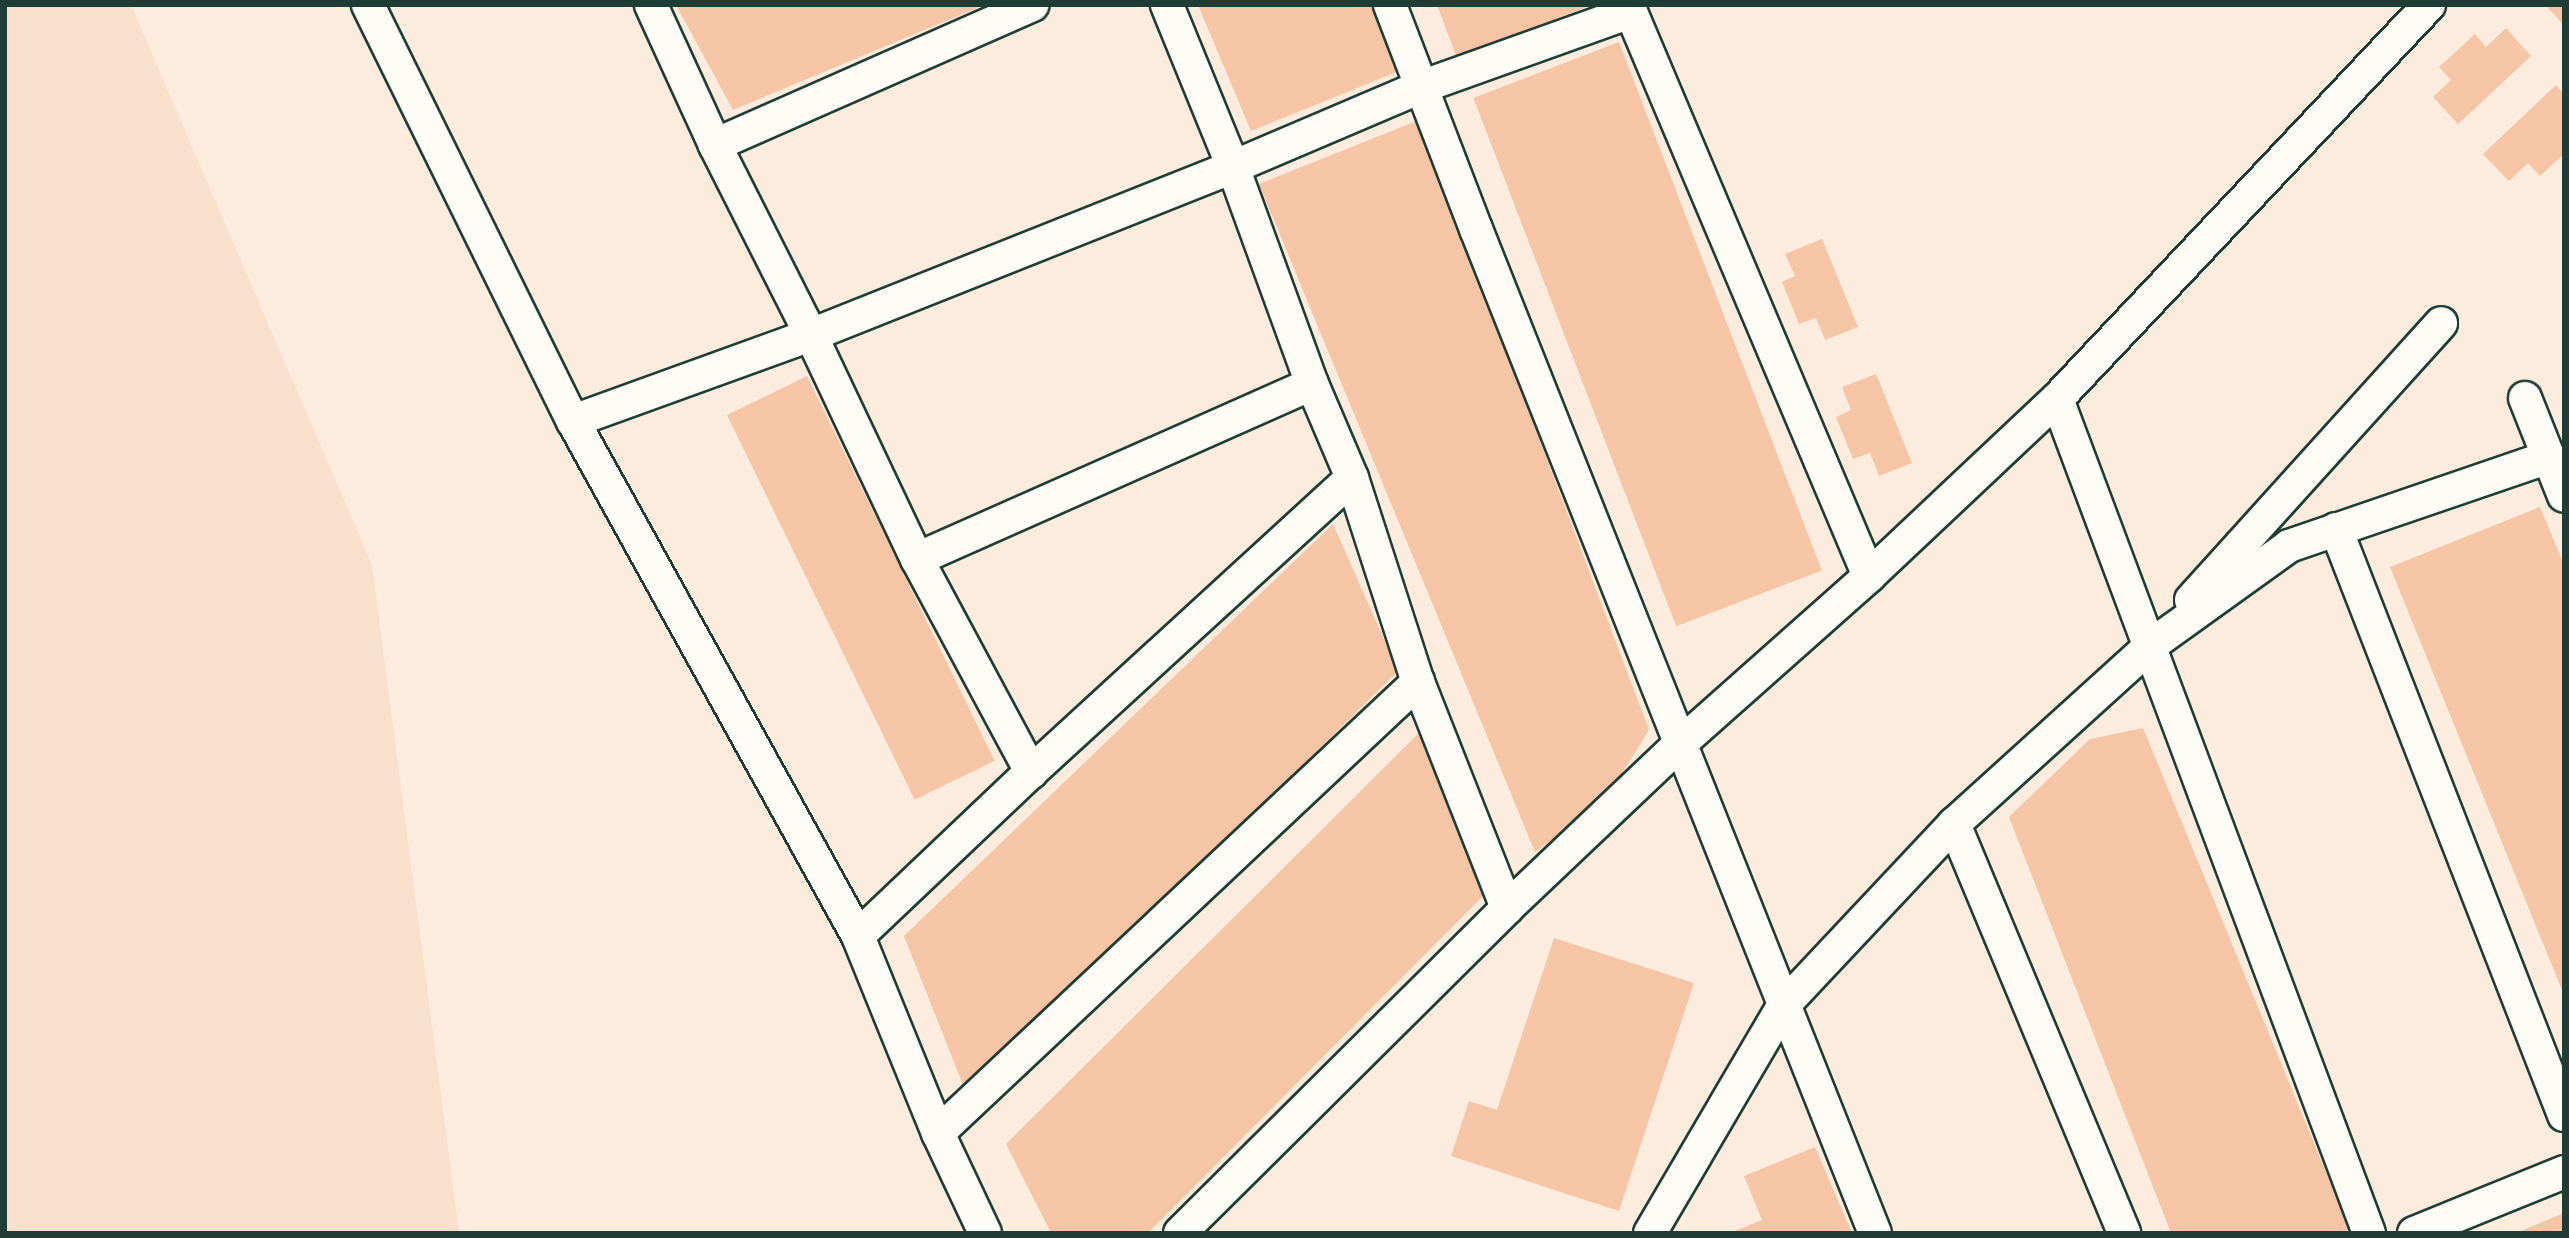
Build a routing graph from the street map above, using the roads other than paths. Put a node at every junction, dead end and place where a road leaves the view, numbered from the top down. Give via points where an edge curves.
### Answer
1 (368, 5) edge
2 (651, 5) edge
3 (1033, 5) edge
4 (1167, 5) edge
5 (1390, 5) edge
6 (2428, 5) edge
7 (1629, 9) edge
8 (1421, 87) junction
9 (715, 145) junction
10 (1233, 167) junction
11 (2441, 323) dead end
12 (811, 334) junction
13 (1312, 384) junction
14 (2525, 398) dead end
15 (2057, 399) junction
16 (573, 421) junction
17 (2549, 457) junction
18 (1352, 478) junction
19 (2564, 496) edge
20 (2336, 530) junction
21 (918, 559) junction
22 (1868, 576) junction
23 (2150, 646) junction
24 (1418, 682) junction
25 (1680, 744) junction
26 (1031, 772) junction
27 (1954, 824) junction
28 (1507, 908) junction
29 (858, 936) junction
30 (1783, 1006) junction
31 (2564, 1115) edge
32 (938, 1133) junction
33 (2564, 1172) edge
34 (985, 1233) edge
35 (1180, 1233) edge
36 (1650, 1233) edge
37 (1875, 1233) edge
38 (2124, 1233) edge
39 (2369, 1233) edge
40 (2414, 1233) edge

1 - 16 street
2 - 9 street
3 - 9 street
4 - 10 street
5 - 8 street
6 - 15 street
7 - 8 street
7 - 22 street
8 - 10 street
8 - 25 street
9 - 12 street
10 - 12 street
10 - 13 street
11 - 23 street
12 - 16 street
12 - 21 street
13 - 18 street
13 - 21 street
14 - 17 street
15 - 22 street
15 - 23 street
16 - 29 street
17 - 19 street
17 - 20 street
18 - 24 street
18 - 26 street
20 - 23 street via 2289,546
20 - 31 street
21 - 26 street
22 - 25 street
23 - 27 street
23 - 39 street
24 - 28 street
24 - 32 street
25 - 28 street
25 - 30 street
26 - 29 street
27 - 30 street
27 - 38 street
28 - 35 street
29 - 32 street
30 - 36 street
30 - 37 street
32 - 34 street
33 - 40 street

